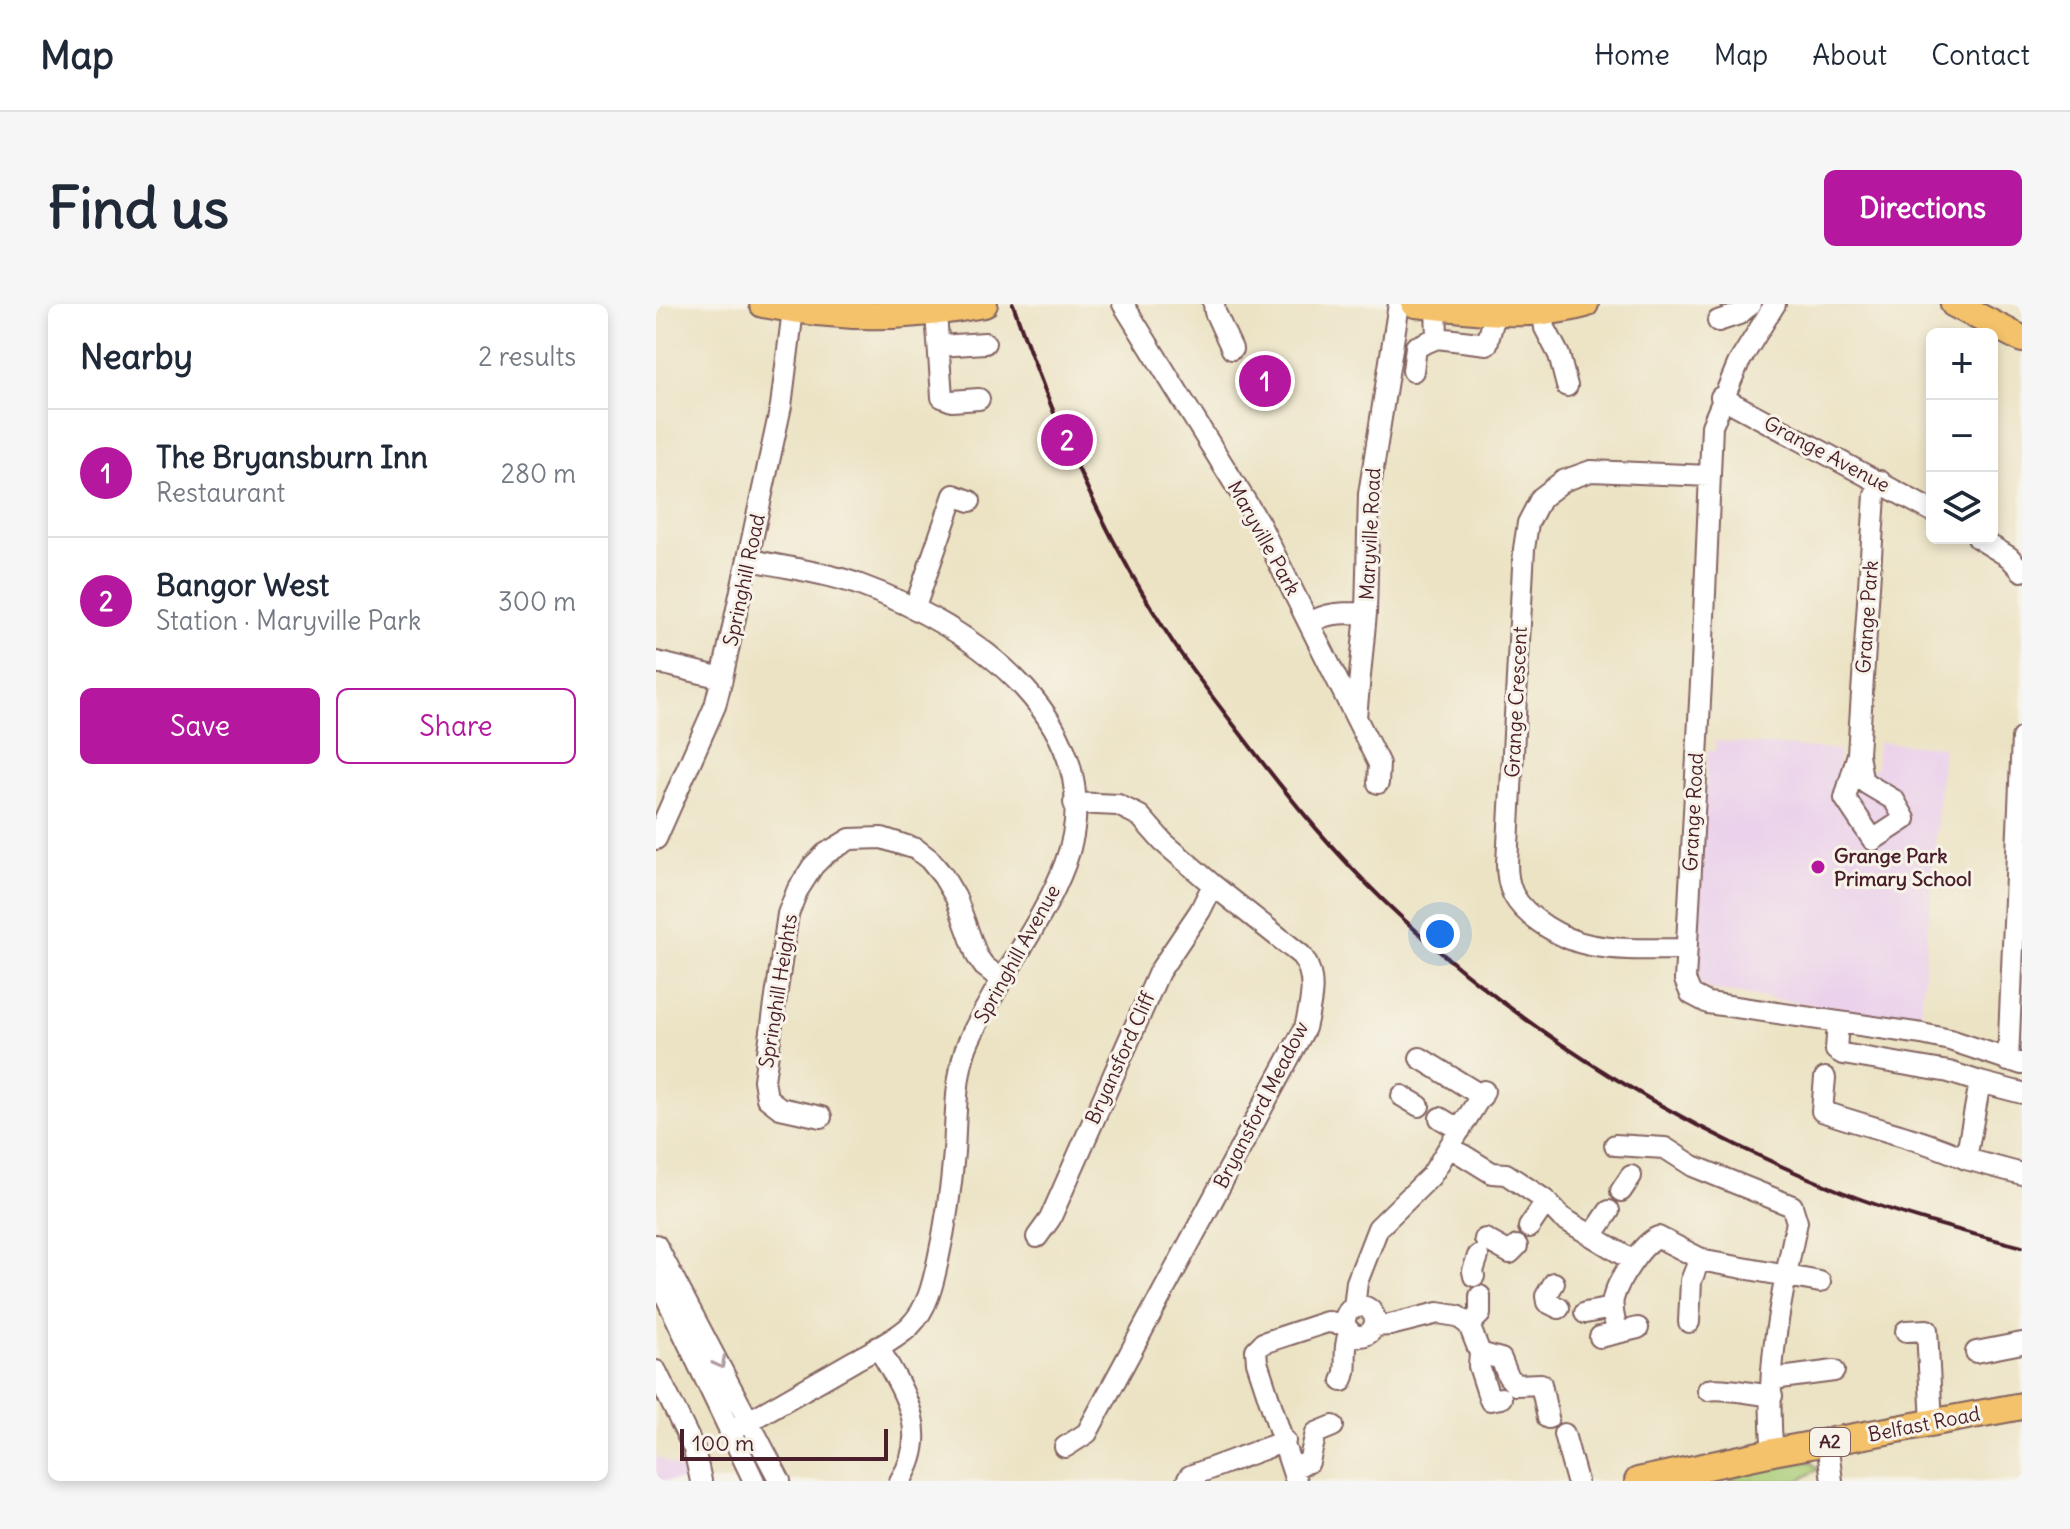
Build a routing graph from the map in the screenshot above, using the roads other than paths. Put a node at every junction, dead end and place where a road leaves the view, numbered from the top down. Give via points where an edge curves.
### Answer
1 (763, 304) edge
2 (984, 304) edge
3 (1123, 304) edge
4 (1214, 304) edge
5 (1399, 304) edge
6 (1585, 304) edge
7 (1751, 304) edge
8 (1775, 304) edge
9 (1954, 304) edge
10 (1426, 305) edge
11 (1486, 308) edge
12 (847, 309) edge
13 (793, 310) junction
14 (1533, 310) edge
15 (936, 313) junction
16 (1757, 333) junction
17 (1437, 338) junction
18 (2022, 339) edge
19 (985, 343) dead end
20 (939, 346) junction
21 (1232, 349) dead end
22 (1413, 371) dead end
23 (1567, 386) dead end
24 (1721, 397) junction
25 (979, 399) dead end
26 (1710, 476) junction
27 (1880, 481) junction
28 (970, 501) dead end
29 (1926, 508) edge
30 (1988, 544) edge
31 (748, 559) junction
32 (2022, 571) edge
33 (915, 607) junction
34 (1366, 613) junction
35 (1310, 623) junction
36 (656, 662) edge
37 (722, 678) junction
38 (1356, 717) junction
39 (2022, 738) edge
40 (1378, 783) dead end
41 (1857, 787) dead end
42 (1074, 803) junction
43 (656, 839) edge
44 (1213, 885) junction
45 (2018, 906) edge
46 (1685, 949) junction
47 (1002, 980) junction
48 (1838, 1022) junction
49 (1420, 1058) dead end
50 (2015, 1062) edge
51 (1825, 1078) dead end
52 (1980, 1082) junction
53 (2022, 1093) edge
54 (821, 1117) dead end
55 (1440, 1118) dead end
56 (1455, 1138) junction
57 (1615, 1145) dead end
58 (1966, 1159) junction
59 (2022, 1174) edge
60 (1546, 1202) junction
61 (1609, 1211) dead end
62 (1529, 1227) dead end
63 (1592, 1236) junction
64 (1037, 1237) dead end
65 (656, 1245) edge
66 (1517, 1246) dead end
67 (1479, 1257) dead end
68 (1700, 1258) junction
69 (1633, 1261) junction
70 (660, 1274) edge
71 (1785, 1276) junction
72 (1820, 1282) dead end
73 (1554, 1283) dead end
74 (1480, 1296) dead end
75 (1559, 1308) dead end
76 (1613, 1308) junction
77 (1585, 1313) dead end
78 (696, 1320) junction
79 (1350, 1321) junction
80 (1689, 1322) dead end
81 (1469, 1325) junction
82 (1906, 1331) dead end
83 (1618, 1332) dead end
84 (2022, 1343) edge
85 (878, 1347) junction
86 (1976, 1352) dead end
87 (1480, 1353) junction
88 (656, 1371) edge
89 (1834, 1371) dead end
90 (1342, 1381) dead end
91 (1772, 1388) junction
92 (1708, 1390) dead end
93 (1501, 1398) dead end
94 (2022, 1406) edge
95 (1548, 1418) dead end
96 (749, 1421) junction
97 (1932, 1423) junction
98 (1333, 1426) dead end
99 (729, 1430) junction
100 (1564, 1434) dead end
101 (1285, 1441) junction
102 (1827, 1442) junction
103 (1065, 1447) dead end
104 (1773, 1452) junction
105 (1295, 1474) edge
106 (701, 1481) edge
107 (754, 1481) edge
108 (780, 1481) edge
109 (900, 1481) edge
110 (1187, 1481) edge
111 (1577, 1481) edge
112 (1638, 1481) edge
113 (1832, 1481) edge

1 - 13 main road
2 - 15 main road
3 - 35 street, Maryville Park via 1259,523
4 - 21 street
5 - 34 street, Maryville Road via 1369,494
6 - 14 main road
7 - 16 street via 1725,318
8 - 16 street, Grange Road
9 - 18 main road
10 - 11 main road
10 - 17 street
11 - 14 main road
11 - 17 street via 1487,344
12 - 13 main road
12 - 15 main road via 893,317
13 - 31 street, Springhill Road via 781,406
14 - 23 street via 1559,355
15 - 20 street
16 - 24 street, Grange Road
17 - 22 street via 1416,347
19 - 20 street
20 - 25 street via 942,397
24 - 26 street, Grange Road via 1712,426
24 - 27 street, Grange Avenue
26 - 46 street, Grange Road
26 - 46 street, Grange Crescent via 1591,471 1563,481 1541,498 1528,523 1524,549 1507,863 1518,902 1568,937 1591,945
27 - 29 street, Grange Avenue
27 - 41 street, Grange Park via 1858,754 1862,779
28 - 33 street via 954,495
30 - 32 street
31 - 33 street, Springhill Avenue via 857,584
31 - 37 street, Springhill Road
33 - 42 street, Springhill Avenue via 1008,670 1039,704 1058,733 1071,771
34 - 35 street via 1338,613
34 - 38 street, Maryville Road
35 - 38 street, Maryville Park
36 - 37 street
37 - 43 street, Springhill Road via 715,706
38 - 40 street, Maryville Park via 1379,764
39 - 45 street
42 - 44 street, Bryansford Meadow via 1118,805 1140,816
42 - 47 street, Springhill Avenue via 1064,867
44 - 64 street, Bryansford Cliff via 1159,972 1050,1219
44 - 103 street, Bryansford Meadow via 1307,963 1312,993 1305,1028 1087,1433
45 - 50 street
46 - 48 street, Grange Road via 1685,980 1697,999
47 - 54 street, Springhill Heights via 977,956 943,876 916,849 862,837 825,854 804,877 786,921 764,1080 767,1098 780,1108
47 - 85 street, Springhill Avenue via 965,1050 947,1217 931,1290 909,1327
48 - 50 street, Grange Road via 1950,1040
48 - 52 street via 1835,1045 1843,1054
49 - 56 street via 1483,1094
51 - 58 street via 1822,1111 1935,1144
52 - 53 street
52 - 58 street
55 - 56 street
56 - 60 street via 1492,1173 1506,1174
56 - 79 street via 1431,1176 1378,1228 1357,1282
57 - 71 street via 1665,1148 1693,1166 1792,1206 1797,1222
58 - 59 street
60 - 62 street
60 - 63 street
61 - 63 street
63 - 69 street
65 - 70 street
66 - 67 street via 1510,1253
68 - 69 street via 1658,1237
68 - 71 street
68 - 80 street via 1691,1281
69 - 76 street
70 - 78 street
71 - 72 street
71 - 91 street
73 - 75 street via 1547,1302
74 - 81 street via 1480,1314
76 - 77 street
76 - 83 street
78 -> 96 street
78 - 99 street
79 - 81 street via 1369,1309 1374,1326 1438,1313 1457,1316
79 - 90 street
79 - 101 street via 1327,1322 1256,1350
81 - 87 street
82 - 97 street via 1927,1330
84 - 86 street
85 - 96 street, Springhill Avenue
85 - 109 street via 915,1424 914,1454
87 - 93 street via 1490,1400
87 - 95 street via 1501,1359 1516,1385 1541,1384
88 - 106 street via 694,1449
89 - 91 street
91 - 92 street
91 - 104 street
94 - 97 main road, Belfast Road / A2
96 - 99 street, Springhill Avenue
96 - 108 street
97 - 102 main road, Belfast Road / A2
98 - 105 street via 1316,1433 1309,1462
99 - 107 street
100 - 111 street
101 - 105 street
101 - 110 street
102 - 104 main road, Belfast Road / A2
102 - 113 street
104 - 112 main road, Belfast Road / A2

